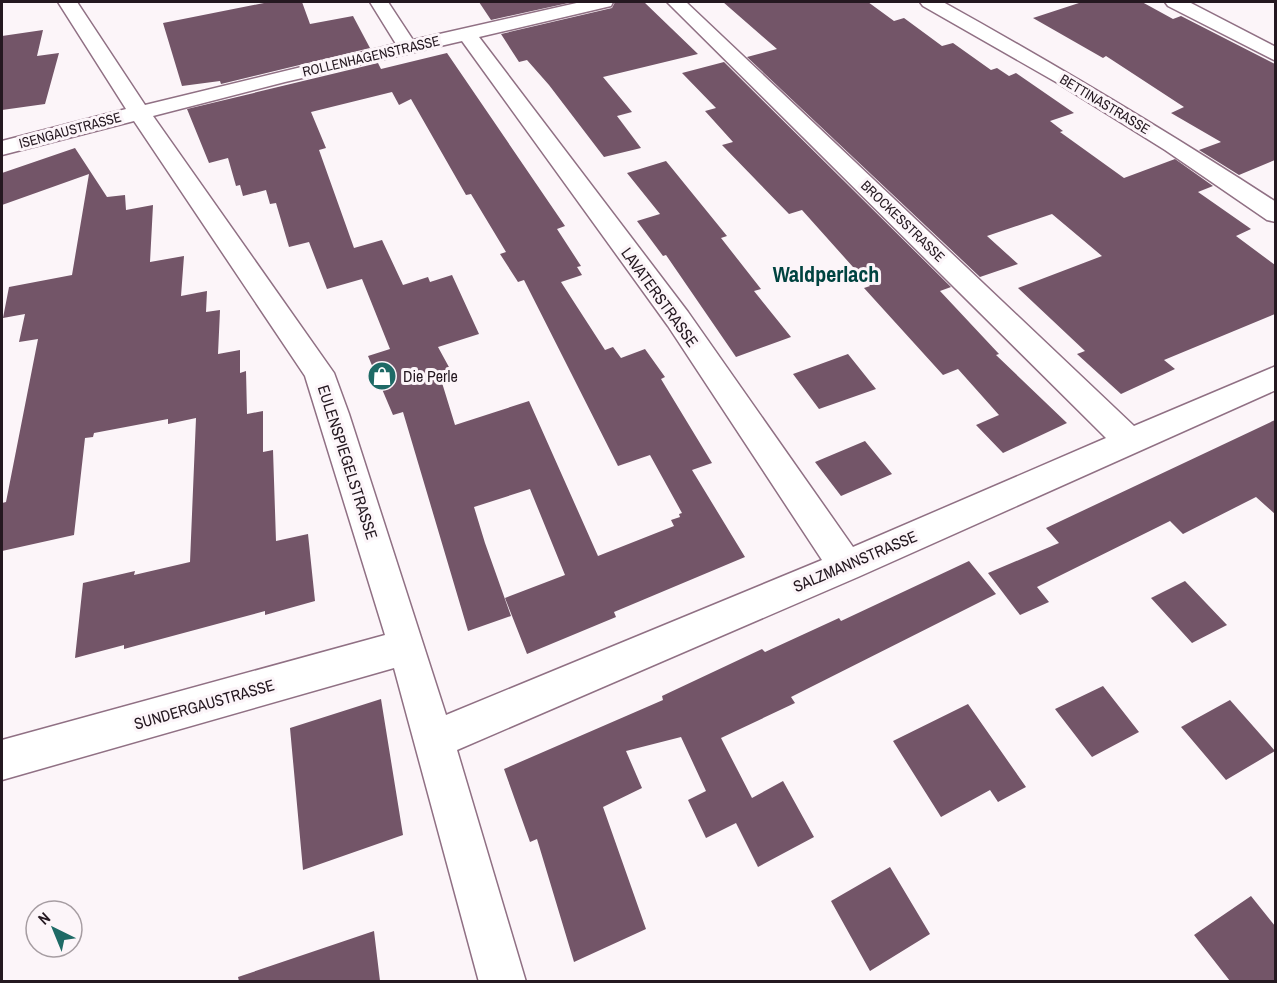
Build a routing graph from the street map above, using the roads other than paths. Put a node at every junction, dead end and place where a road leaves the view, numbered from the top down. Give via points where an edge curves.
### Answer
1 (68, 2) edge
2 (379, 2) edge
3 (604, 2) edge
4 (676, 2) edge
5 (930, 2) edge
6 (1175, 2) edge
7 (466, 33) junction
8 (408, 47) junction
9 (1275, 55) edge
10 (139, 112) junction
11 (2, 148) edge
12 (1275, 214) edge
13 (1275, 377) edge
14 (1130, 441) junction
15 (846, 566) junction
16 (406, 647) junction
17 (433, 740) junction
18 (2, 760) edge
19 (503, 981) edge

1 - 10 street, EULENSPIEGELSTRASSE
2 - 8 street
3 - 7 street, ROLLENHAGENSTRASSE
4 - 14 street, BROCKESSTRASSE
5 - 12 street, BETTINASTRASSE via 1173,145
6 - 9 street
7 - 8 street, ROLLENHAGENSTRASSE
7 - 15 street, LAVATERSTRASSE via 678,319
8 - 10 street, ROLLENHAGENSTRASSE
10 - 11 street, ISENGAUSTRASSE
10 - 16 street, EULENSPIEGELSTRASSE via 319,373
13 - 14 street, SALZMANNSTRASSE
14 - 15 street, SALZMANNSTRASSE
15 - 17 street, SALZMANNSTRASSE
16 - 17 street, EULENSPIEGELSTRASSE
16 - 18 street, SUNDERGAUSTRASSE
17 - 19 street, EULENSPIEGELSTRASSE

